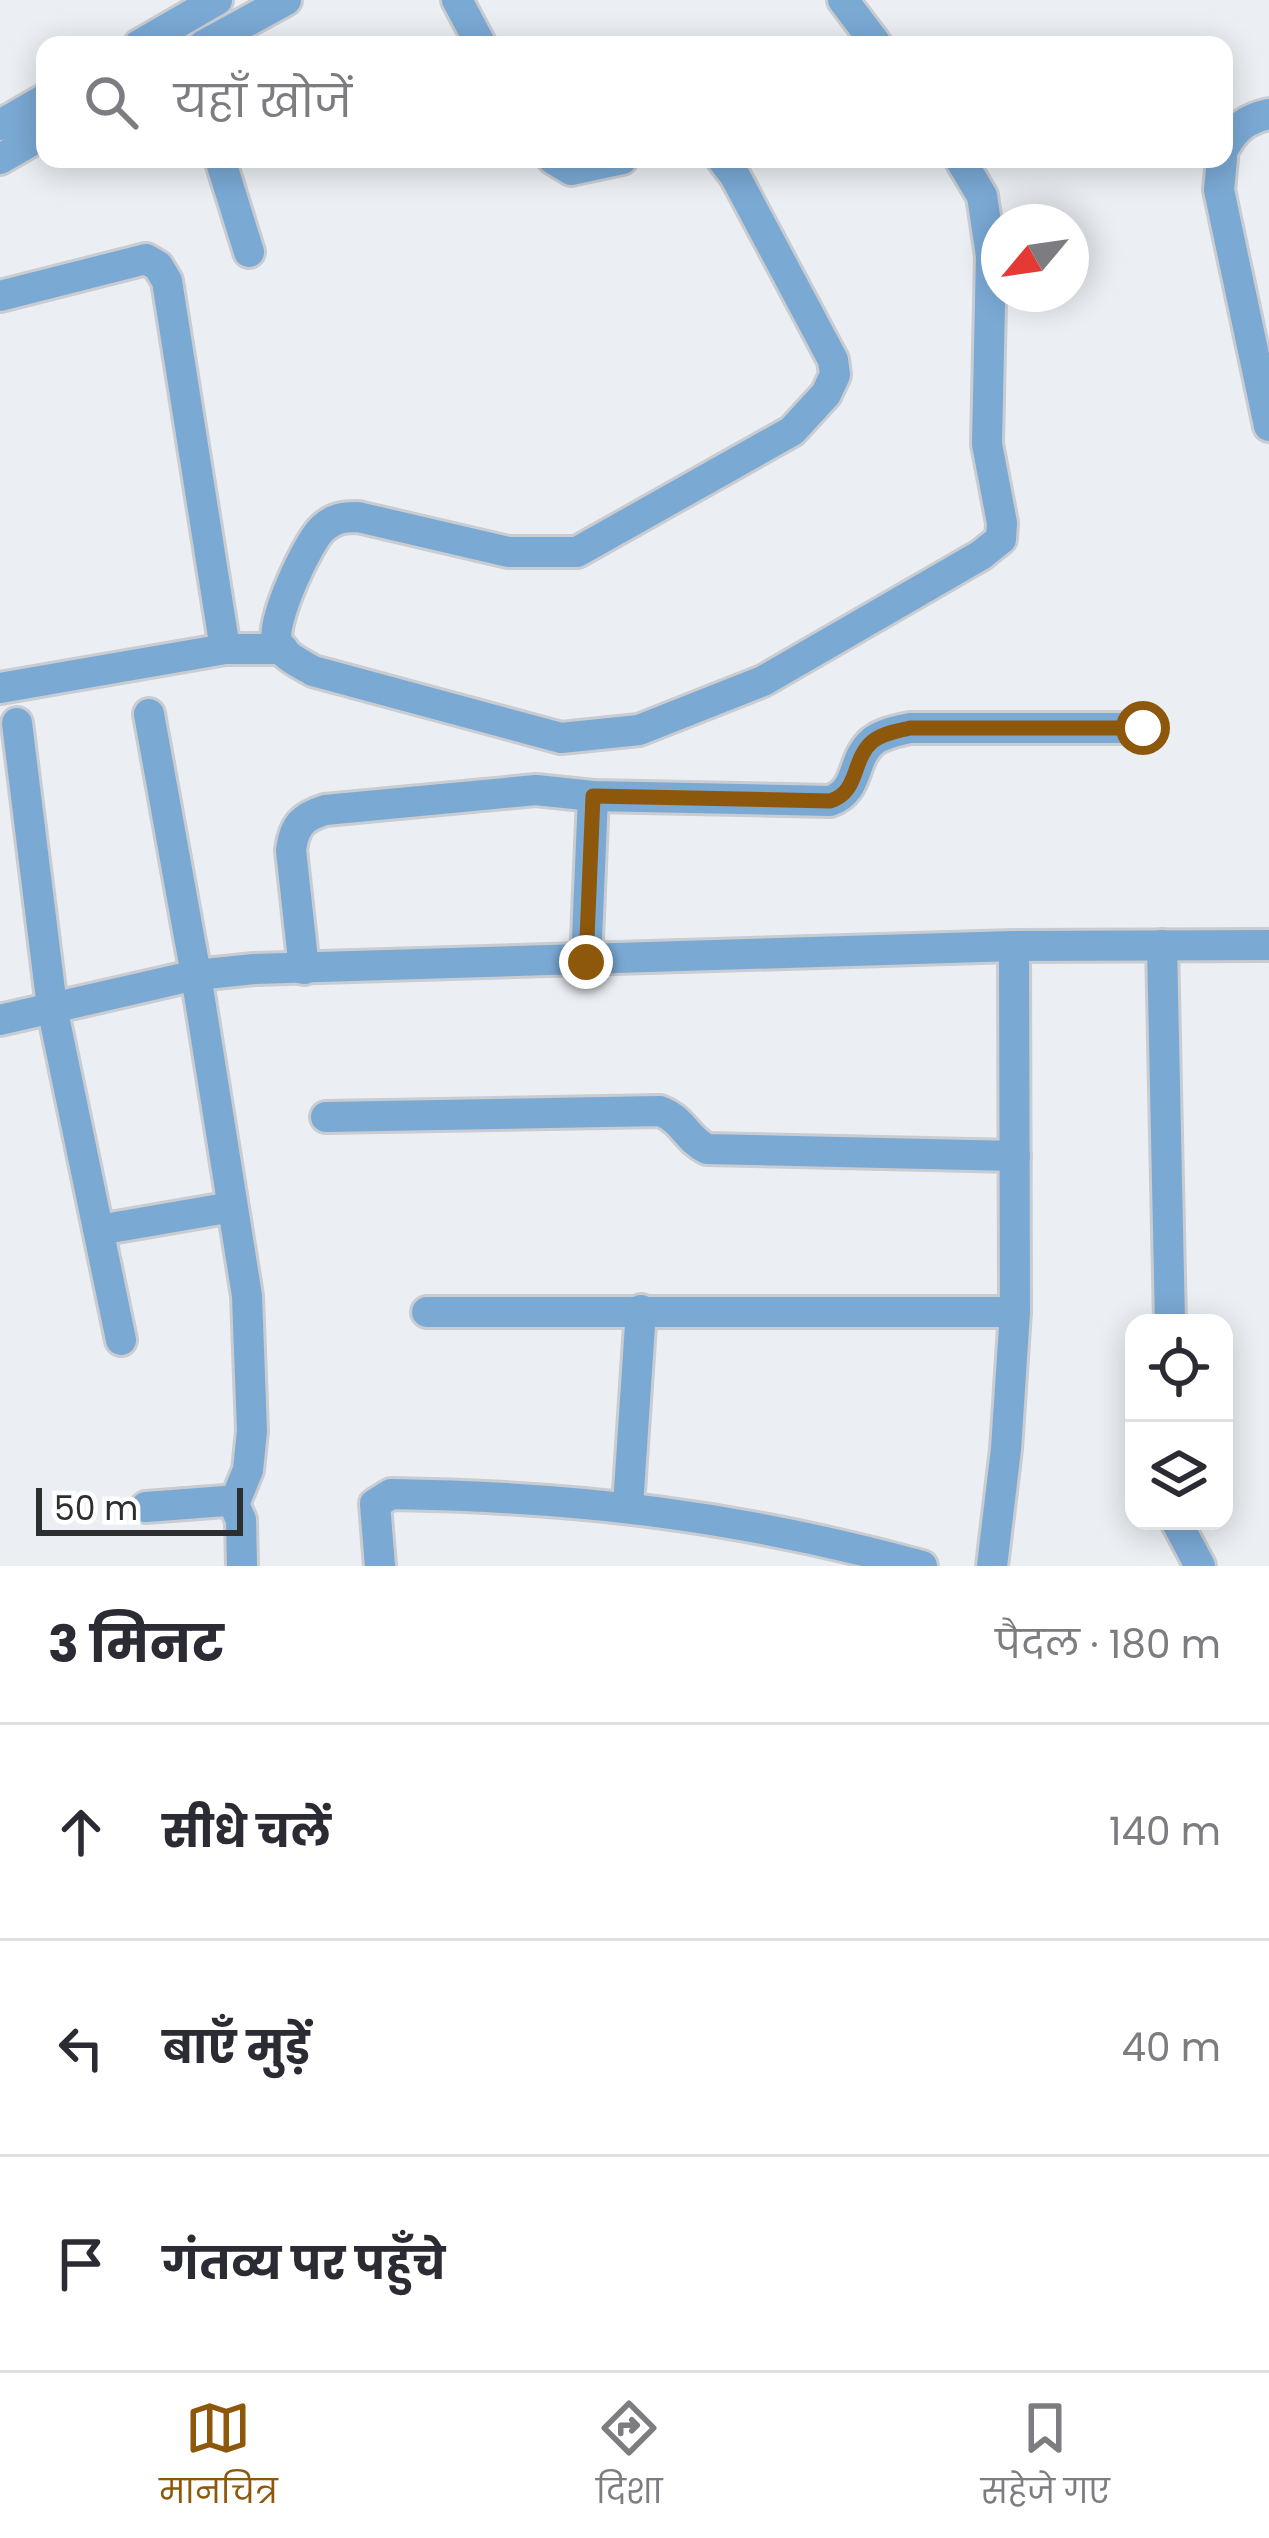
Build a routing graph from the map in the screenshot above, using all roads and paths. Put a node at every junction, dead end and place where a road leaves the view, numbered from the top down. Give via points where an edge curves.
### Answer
1 (218, 0) edge
2 (286, 0) edge
3 (457, 0) edge
4 (843, 0) edge
5 (156, 36) edge
6 (220, 36) edge
7 (476, 36) edge
8 (870, 36) edge
9 (36, 104) edge
10 (1269, 114) edge
11 (0, 125) edge
12 (1233, 131) edge
13 (36, 139) edge
14 (0, 158) edge
15 (223, 168) edge
16 (729, 168) edge
17 (965, 168) edge
18 (1221, 168) edge
19 (250, 252) dead end
20 (0, 296) edge
21 (1269, 426) edge
22 (225, 649) junction
23 (283, 649) junction
24 (0, 688) edge
25 (149, 714) dead end
26 (17, 722) dead end
27 (1143, 728) dead end
28 (593, 796) junction
29 (1162, 945) junction
30 (1269, 945) edge
31 (1014, 946) junction
32 (586, 962) junction
33 (304, 969) junction
34 (196, 975) junction
35 (52, 1007) junction
36 (0, 1020) edge
37 (326, 1117) dead end
38 (1015, 1156) junction
39 (232, 1207) junction
40 (99, 1230) junction
41 (641, 1310) junction
42 (428, 1312) dead end
43 (1015, 1312) junction
44 (1170, 1314) edge
45 (122, 1340) dead end
46 (234, 1504) junction
47 (628, 1506) junction
48 (146, 1507) dead end
49 (1181, 1530) edge
50 (242, 1566) edge
51 (380, 1566) edge
52 (922, 1566) edge
53 (992, 1566) edge
54 (1200, 1566) edge

1 - 5 street
2 - 6 street
3 - 7 street
4 - 8 street
9 - 11 street
10 - 12 street
13 - 14 street
15 - 19 street
16 - 23 street via 825,341 835,375 792,431 577,552 508,552 358,517 330,522 279,614
17 - 23 street via 982,196 991,256 988,445 1002,523 1001,538 981,555 763,681 638,730 589,737 522,730 313,671
18 - 21 street via 1219,190
20 - 22 street via 146,259 158,266
22 - 23 street
22 - 24 street
25 - 34 street
26 - 35 street
27 - 28 street via 910,728 868,746 850,789 830,801
28 - 32 street
28 - 33 street via 536,790 325,810 302,820 291,850
29 - 30 street
29 - 31 street
29 - 44 street
31 - 32 street
31 - 38 street
32 - 33 street
33 - 34 street
34 - 35 street
34 - 39 street
35 - 36 street
35 - 40 street
37 - 38 street via 659,1111 707,1149
38 - 43 street
39 - 40 street
39 - 46 street via 247,1296 252,1431
40 - 45 street
41 - 42 street
41 - 43 street
41 - 47 street
43 - 53 street
46 - 48 street
46 - 50 street
47 - 51 street via 392,1494 375,1504
47 - 52 street
49 - 54 street

